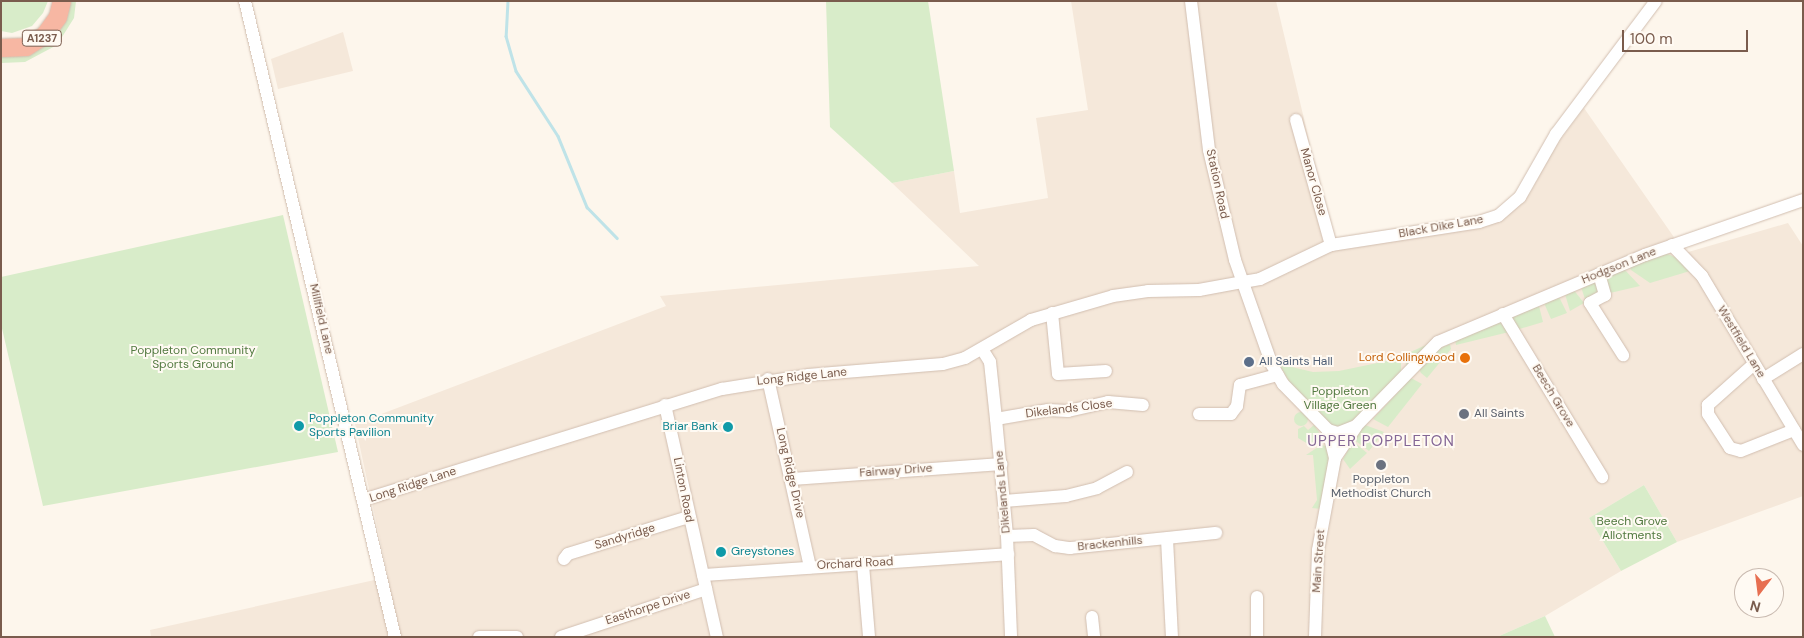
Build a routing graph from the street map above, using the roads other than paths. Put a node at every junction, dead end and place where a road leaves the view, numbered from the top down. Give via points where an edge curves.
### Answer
1 (62, 1) edge
2 (245, 1) edge
3 (1191, 1) edge
4 (1656, 1) edge
5 (1, 48) edge
6 (1296, 120) dead end
7 (1803, 200) edge
8 (1331, 245) junction
9 (1672, 245) junction
10 (1599, 274) junction
11 (1243, 282) junction
12 (1052, 313) junction
13 (1503, 314) junction
14 (982, 349) junction
15 (1803, 354) edge
16 (1623, 355) dead end
17 (1754, 364) junction
18 (1106, 370) dead end
19 (1278, 375) junction
20 (768, 379) junction
21 (1763, 379) junction
22 (665, 405) junction
23 (1143, 405) dead end
24 (1199, 414) dead end
25 (996, 419) junction
26 (1356, 426) junction
27 (1328, 430) junction
28 (1794, 430) junction
29 (1803, 445) edge
30 (1335, 458) junction
31 (1001, 464) junction
32 (1127, 472) dead end
33 (1602, 478) dead end
34 (792, 479) junction
35 (363, 500) junction
36 (1004, 501) junction
37 (688, 517) junction
38 (1216, 533) dead end
39 (1007, 536) junction
40 (1167, 539) junction
41 (1008, 554) junction
42 (564, 559) dead end
43 (863, 565) junction
44 (810, 567) junction
45 (703, 575) junction
46 (706, 589) junction
47 (1256, 597) dead end
48 (1092, 617) dead end
49 (514, 636) edge
50 (395, 637) edge
51 (479, 637) edge
52 (517, 637) edge
53 (561, 637) edge
54 (717, 637) edge
55 (869, 637) edge
56 (1011, 637) edge
57 (1094, 637) edge
58 (1172, 637) edge
59 (1257, 637) edge
60 (1315, 637) edge

1 - 5 highway, A1237 via 58,17 45,35 26,47
2 - 35 street, Millfield Lane
3 - 11 street, Station Road via 1203,113 1216,191
4 - 8 street, Black Dike Lane via 1556,134 1520,197 1498,216 1479,222
6 - 8 street, Manor Close
7 - 9 street, Hodgson Lane
8 - 11 street, Black Dike Lane via 1260,278
9 - 10 street, Hodgson Lane
9 - 17 street, Westfield Lane via 1702,276
10 - 13 street, Hodgson Lane
10 - 16 street via 1605,295 1590,303
11 - 12 street, Long Ridge Lane via 1199,290 1148,291 1113,296
11 - 19 street, Station Road via 1270,362
12 - 14 street, Long Ridge Lane via 1031,320
12 - 18 street via 1058,374
13 - 26 street, Hodgson Lane via 1438,342
13 - 33 street, Beech Grove
14 - 20 street, Long Ridge Lane via 943,364
14 - 25 street, Dikelands Lane via 990,362
15 - 21 street
17 - 21 street, Westfield Lane
17 - 28 street via 1708,405 1708,414 1730,448 1740,451
19 - 24 street via 1240,385 1237,406 1231,414
19 - 27 street, Station Road via 1310,415
20 - 22 street, Long Ridge Lane
20 - 34 street, Long Ridge Drive
21 - 28 street, Westfield Lane
22 - 35 street, Long Ridge Lane
22 - 37 street, Linton Road
23 - 25 street, Dikelands Close via 1108,402 1068,411 1048,410
25 - 31 street, Dikelands Lane
26 - 27 street via 1338,432
26 - 30 street
27 - 30 street
28 - 29 street, Westfield Lane
30 - 60 street, Main Street via 1318,550
31 - 34 street, Fairway Drive
31 - 36 street, Dikelands Lane
32 - 36 street via 1097,488 1066,496
34 - 44 street, Long Ridge Drive
35 - 50 street, Millfield Lane
36 - 39 street, Dikelands Lane
37 - 42 street, Sandyridge via 568,554
37 - 45 street, Linton Road
38 - 40 street, Brackenhills
39 - 40 street, Brackenhills via 1034,535 1055,546 1070,548
39 - 41 street, Dikelands Lane
40 - 58 street
41 - 43 street, Orchard Road
41 - 56 street, Dikelands Lane
43 - 44 street, Orchard Road
43 - 55 street
44 - 45 street, Orchard Road
45 - 46 street, Linton Road
46 - 53 street, Easthorpe Drive
46 - 54 street, Linton Road
47 - 59 street
48 - 57 street
49 - 51 street
49 - 52 street

